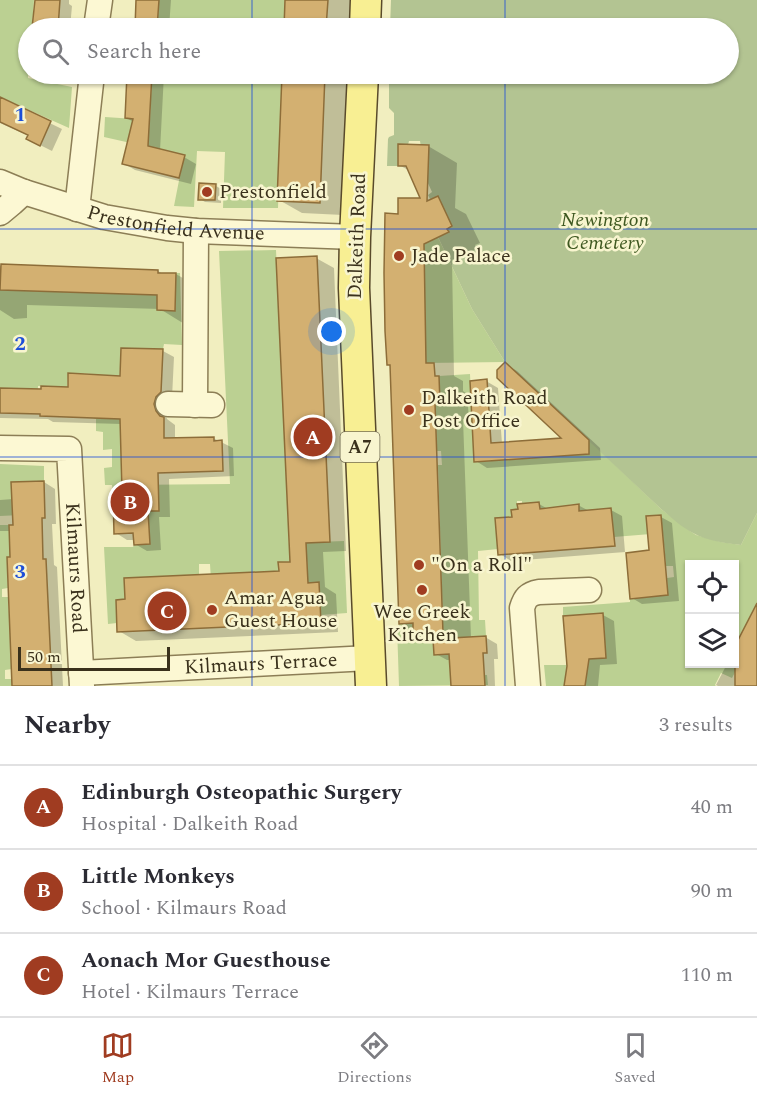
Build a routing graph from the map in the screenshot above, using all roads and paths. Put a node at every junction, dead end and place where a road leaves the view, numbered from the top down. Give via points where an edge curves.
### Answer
1 (100, 0) edge
2 (366, 0) edge
3 (97, 18) edge
4 (365, 18) edge
5 (91, 84) edge
6 (363, 84) edge
7 (0, 182) edge
8 (24, 192) junction
9 (77, 209) junction
10 (0, 213) edge
11 (195, 231) junction
12 (355, 237) junction
13 (168, 404) dead end
14 (0, 447) edge
15 (590, 590) dead end
16 (370, 672) edge
17 (82, 680) edge
18 (528, 686) edge

1 - 3 street
2 - 4 main road
5 - 9 street
6 - 12 main road, Dalkeith Road / A7
7 - 8 street, Prestonfield Avenue
8 - 9 street, Prestonfield Avenue
8 - 10 street
9 - 11 street, Prestonfield Avenue
11 - 12 street, Prestonfield Avenue
11 - 13 street via 204,405
12 - 16 main road, Dalkeith Road / A7
14 - 17 street, Kilmaurs Road via 69,449
15 - 18 street via 539,592 525,599 522,608
16 - 17 street, Kilmaurs Terrace

